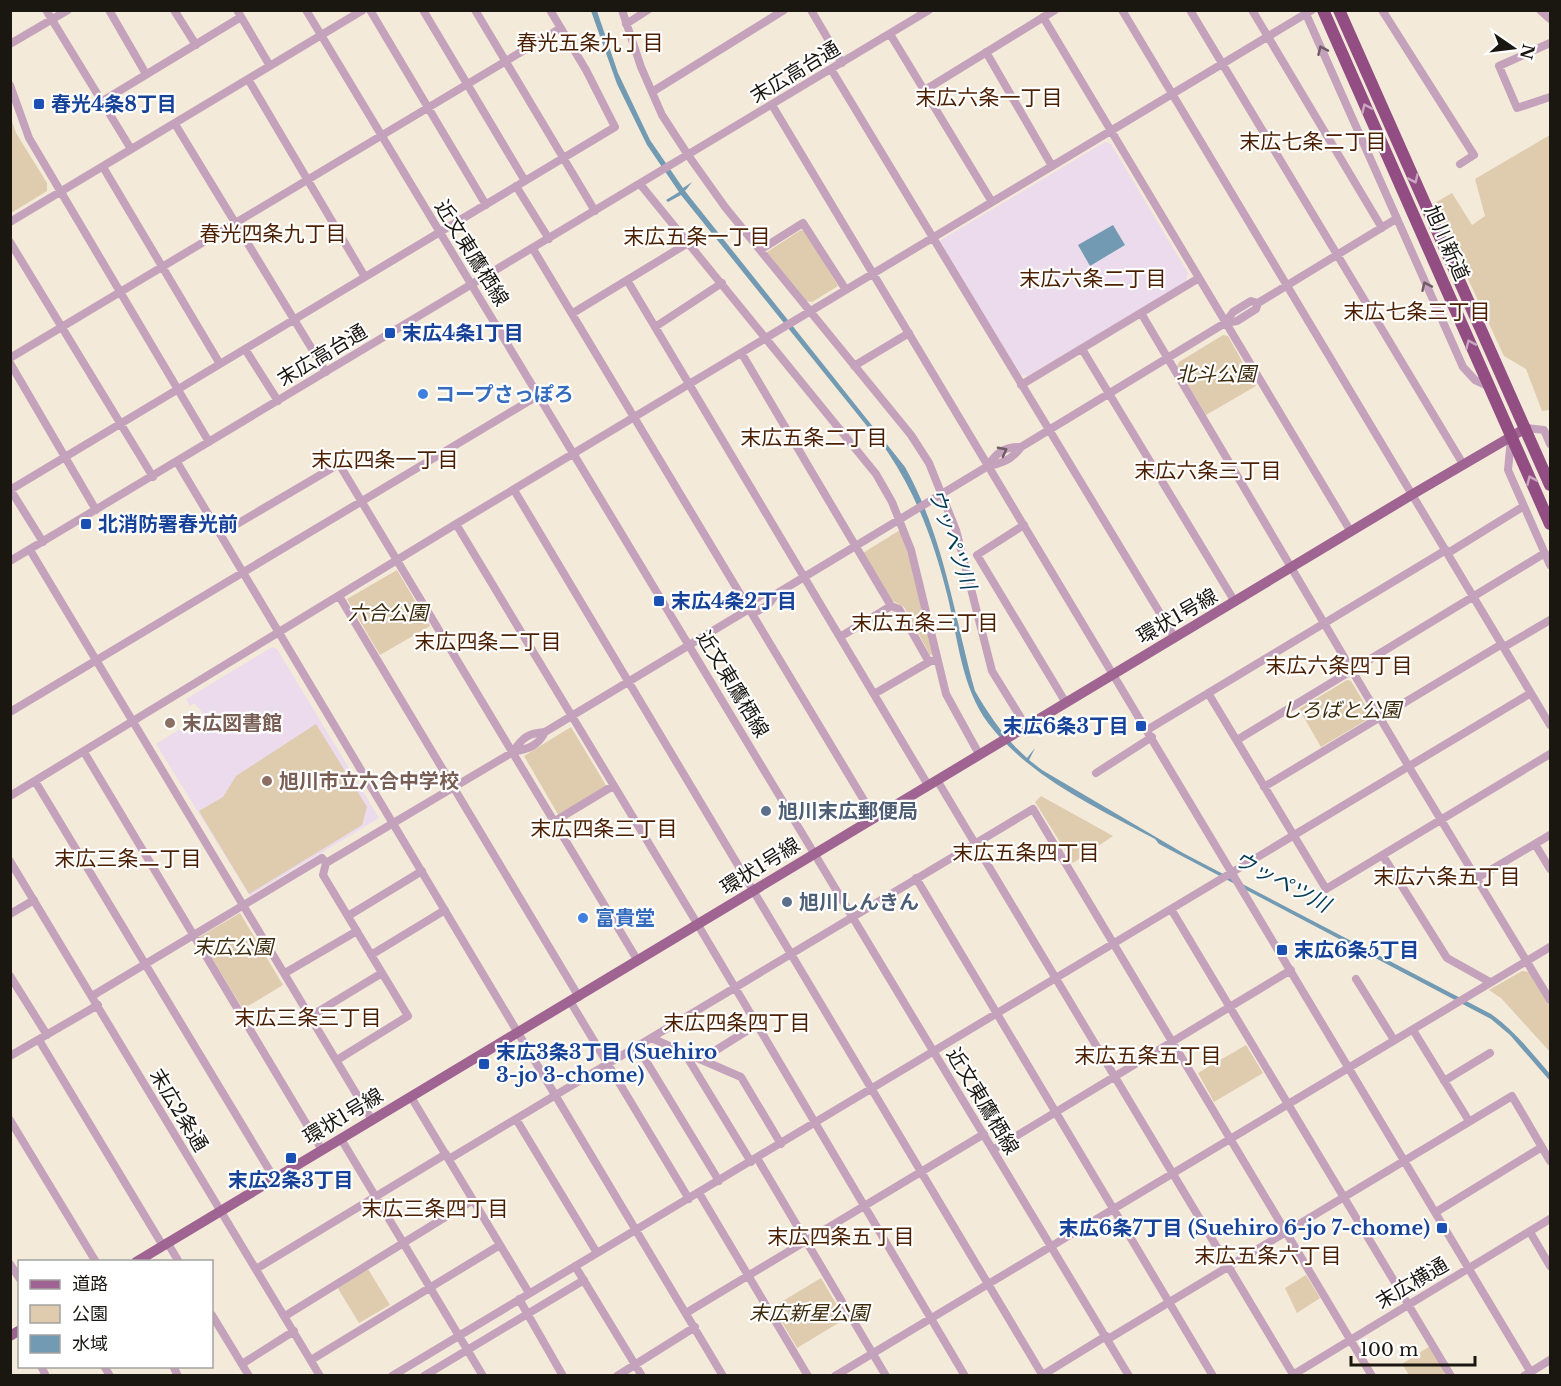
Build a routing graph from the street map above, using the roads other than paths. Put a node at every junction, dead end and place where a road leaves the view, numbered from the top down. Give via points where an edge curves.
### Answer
1 (46, 10) edge
2 (68, 10) edge
3 (109, 10) edge
4 (174, 10) edge
5 (306, 10) edge
6 (363, 10) edge
7 (370, 10) edge
8 (423, 10) edge
9 (475, 10) edge
10 (550, 10) edge
11 (622, 10) edge
12 (648, 10) edge
13 (784, 10) edge
14 (811, 10) edge
15 (929, 10) edge
16 (1054, 10) edge
17 (1122, 10) edge
18 (1190, 10) edge
19 (1252, 10) edge
20 (1323, 10) edge
21 (1339, 10) edge
22 (1382, 10) edge
23 (1540, 10) edge
24 (1309, 12) edge
25 (239, 14) edge
26 (1043, 18) junction
27 (1551, 19) edge
28 (52, 20) junction
29 (626, 24) junction
30 (561, 28) junction
31 (890, 34) junction
32 (322, 36) junction
33 (1268, 37) junction
34 (1550, 43) edge
35 (10, 44) edge
36 (196, 45) junction
37 (986, 52) junction
38 (506, 61) junction
39 (842, 63) junction
40 (1222, 64) junction
41 (270, 66) junction
42 (831, 69) junction
43 (146, 74) junction
44 (248, 79) junction
45 (467, 84) junction
46 (10, 85) edge
47 (925, 90) junction
48 (652, 92) junction
49 (1173, 93) junction
50 (1551, 98) edge
51 (101, 102) junction
52 (772, 105) junction
53 (429, 107) junction
54 (175, 124) junction
55 (1110, 131) junction
56 (381, 135) junction
57 (131, 149) junction
58 (688, 155) junction
59 (562, 158) junction
60 (1460, 164) dead end
61 (103, 166) junction
62 (1052, 166) junction
63 (307, 178) junction
64 (520, 184) junction
65 (640, 184) junction
66 (60, 192) junction
67 (992, 202) junction
68 (486, 206) junction
69 (596, 211) junction
70 (1396, 219) junction
71 (10, 222) edge
72 (234, 222) junction
73 (1383, 228) junction
74 (439, 232) junction
75 (933, 238) junction
76 (549, 240) junction
77 (10, 242) edge
78 (688, 243) junction
79 (533, 249) junction
80 (760, 250) junction
81 (1338, 255) junction
82 (161, 265) junction
83 (873, 274) junction
84 (365, 277) junction
85 (1199, 278) junction
86 (627, 280) junction
87 (722, 283) junction
88 (472, 285) junction
89 (1287, 286) junction
90 (119, 291) junction
91 (846, 291) junction
92 (1141, 313) junction
93 (573, 314) junction
94 (806, 314) junction
95 (293, 320) junction
96 (1225, 323) junction
97 (62, 326) junction
98 (655, 327) junction
99 (909, 333) junction
100 (771, 336) junction
101 (245, 349) junction
102 (1082, 349) junction
103 (742, 354) junction
104 (1168, 357) junction
105 (10, 358) edge
106 (10, 363) edge
107 (220, 364) junction
108 (854, 366) junction
109 (326, 372) junction
110 (690, 385) junction
111 (1022, 385) junction
112 (1488, 386) junction
113 (178, 390) junction
114 (1108, 393) junction
115 (539, 395) junction
116 (278, 401) junction
117 (634, 418) junction
118 (120, 425) junction
119 (1526, 428) junction
120 (1048, 430) junction
121 (1512, 435) junction
122 (210, 442) junction
123 (1551, 444) edge
124 (575, 453) junction
125 (65, 457) junction
126 (177, 462) junction
127 (1463, 464) junction
128 (988, 466) junction
129 (153, 477) junction
130 (1551, 485) edge
131 (11, 490) edge
132 (514, 490) junction
133 (1413, 494) junction
134 (939, 495) junction
135 (362, 501) junction
136 (1524, 506) junction
137 (96, 510) junction
138 (903, 518) junction
139 (456, 524) junction
140 (1551, 524) edge
141 (1024, 525) junction
142 (1351, 532) junction
143 (220, 534) junction
144 (43, 542) junction
145 (856, 546) junction
146 (30, 550) junction
147 (1447, 552) junction
148 (1545, 553) junction
149 (977, 555) junction
150 (398, 560) junction
151 (10, 561) edge
152 (965, 561) junction
153 (1551, 565) edge
154 (1292, 567) junction
155 (243, 573) junction
156 (804, 576) junction
157 (339, 596) junction
158 (1473, 597) junction
159 (1235, 602) junction
160 (891, 606) junction
161 (749, 609) junction
162 (1551, 620) edge
163 (1325, 623) junction
164 (279, 633) junction
165 (840, 637) junction
166 (1174, 638) junction
167 (1503, 645) junction
168 (690, 646) junction
169 (97, 660) junction
170 (933, 660) junction
171 (1352, 671) junction
172 (1113, 673) junction
173 (628, 683) junction
174 (1208, 693) junction
175 (1531, 693) junction
176 (874, 694) junction
177 (1066, 703) junction
178 (10, 712) edge
179 (571, 716) junction
180 (1380, 718) junction
181 (134, 722) junction
182 (1551, 725) edge
183 (1022, 729) junction
184 (1150, 734) junction
185 (1237, 740) junction
186 (84, 752) junction
187 (513, 752) junction
188 (979, 754) junction
189 (1551, 754) edge
190 (1409, 767) junction
191 (1096, 773) dead end
192 (35, 781) junction
193 (933, 782) junction
194 (612, 786) junction
195 (455, 787) junction
196 (1264, 787) junction
197 (10, 796) edge
198 (874, 817) junction
199 (1441, 819) junction
200 (555, 821) junction
201 (394, 824) junction
202 (1551, 835) edge
203 (1294, 837) junction
204 (975, 844) junction
205 (1535, 844) junction
206 (815, 853) junction
207 (1383, 856) junction
208 (10, 861) edge
209 (326, 863) junction
210 (1551, 869) edge
211 (422, 871) junction
212 (1233, 873) junction
213 (916, 878) junction
214 (1476, 878) junction
215 (754, 892) junction
216 (34, 900) junction
217 (244, 905) junction
218 (1171, 909) junction
219 (445, 910) junction
220 (10, 914) edge
221 (348, 916) junction
222 (853, 917) junction
223 (698, 925) junction
224 (357, 931) junction
225 (193, 936) junction
226 (1113, 944) junction
227 (1551, 947) edge
228 (791, 953) junction
229 (371, 955) junction
230 (638, 961) junction
231 (1527, 962) junction
232 (146, 966) junction
233 (1292, 970) junction
234 (285, 973) junction
235 (382, 973) junction
236 (10, 976) edge
237 (1056, 978) junction
238 (1356, 978) dead end
239 (1490, 982) junction
240 (734, 988) junction
241 (93, 996) junction
242 (575, 999) junction
243 (1551, 1000) edge
244 (98, 1005) junction
245 (1229, 1007) junction
246 (997, 1014) junction
247 (311, 1016) junction
248 (756, 1025) junction
249 (1413, 1030) junction
250 (518, 1032) junction
251 (43, 1037) junction
252 (651, 1038) junction
253 (1394, 1040) junction
254 (1172, 1041) junction
255 (637, 1046) junction
256 (684, 1052) junction
257 (935, 1052) junction
258 (1490, 1053) dead end
259 (10, 1056) edge
260 (702, 1059) junction
261 (337, 1060) junction
262 (607, 1064) junction
263 (1349, 1068) junction
264 (1114, 1076) junction
265 (1444, 1081) junction
266 (874, 1089) junction
267 (555, 1094) junction
268 (411, 1096) junction
269 (1289, 1104) junction
270 (1055, 1112) junction
271 (516, 1119) junction
272 (10, 1120) edge
273 (372, 1120) junction
274 (1469, 1121) junction
275 (816, 1124) junction
276 (984, 1134) junction
277 (341, 1139) junction
278 (1231, 1139) junction
279 (781, 1144) junction
280 (1542, 1147) junction
281 (322, 1150) junction
282 (993, 1150) junction
283 (448, 1157) junction
284 (754, 1160) junction
285 (1406, 1161) junction
286 (1551, 1161) edge
287 (922, 1171) junction
288 (1172, 1174) junction
289 (274, 1178) junction
290 (719, 1181) junction
291 (699, 1193) junction
292 (376, 1197) junction
293 (1344, 1197) junction
294 (689, 1199) junction
295 (473, 1200) junction
296 (865, 1207) junction
297 (1113, 1209) junction
298 (220, 1210) junction
299 (1436, 1212) junction
300 (1551, 1220) edge
301 (637, 1230) junction
302 (1530, 1232) junction
303 (1286, 1233) junction
304 (403, 1241) junction
305 (806, 1241) junction
306 (165, 1244) junction
307 (500, 1245) junction
308 (1051, 1246) junction
309 (597, 1253) junction
310 (95, 1260) edge
311 (139, 1260) edge
312 (177, 1260) edge
313 (10, 1264) edge
314 (575, 1266) junction
315 (1228, 1266) junction
316 (1551, 1266) edge
317 (1469, 1268) junction
318 (256, 1269) junction
319 (749, 1276) junction
320 (18, 1277) edge
321 (584, 1280) junction
322 (989, 1284) junction
323 (430, 1288) junction
324 (529, 1293) junction
325 (519, 1299) junction
326 (1169, 1302) junction
327 (1408, 1305) junction
328 (686, 1313) junction
329 (526, 1314) junction
330 (285, 1316) junction
331 (213, 1317) edge
332 (931, 1318) junction
333 (695, 1328) junction
334 (294, 1331) junction
335 (459, 1335) junction
336 (1107, 1338) junction
337 (1350, 1339) junction
338 (467, 1350) junction
339 (873, 1353) junction
340 (311, 1360) junction
341 (1551, 1360) edge
342 (242, 1364) junction
343 (635, 1364) junction
344 (403, 1372) edge
345 (1530, 1374) edge
346 (1042, 1375) edge
347 (1292, 1375) edge
348 (249, 1376) edge
349 (320, 1376) edge
350 (392, 1376) edge
351 (424, 1376) edge
352 (483, 1376) edge
353 (563, 1376) edge
354 (617, 1376) edge
355 (642, 1376) edge
356 (723, 1376) edge
357 (808, 1376) edge
358 (835, 1376) edge
359 (886, 1376) edge
360 (965, 1376) edge
361 (1129, 1376) edge
362 (1213, 1376) edge
363 (1372, 1376) edge
364 (1451, 1376) edge

1 - 28 street
2 - 28 street
3 - 43 street
4 - 36 street
5 - 32 street, 近文東鷹栖線
6 - 32 street
7 - 53 street
8 - 45 street
9 - 38 street
10 - 30 street
11 - 29 street
12 - 29 street
13 - 48 street
14 - 39 street
15 - 31 street, 末広高台通
16 - 26 street
17 - 49 street
18 - 40 street
19 - 33 street
112 -> 20 highway, 旭川新道
21 -> 119 highway, 旭川新道
22 - 60 street via 1474,155
23 - 27 street
24 - 33 street
70 -> 24 street
25 - 36 street
25 - 41 street
26 - 37 street
26 - 55 street
28 - 35 street
28 - 51 street
29 - 48 street
30 - 38 street
30 - 59 street via 615,127
31 - 39 street, 末広高台通
31 - 47 street
32 - 41 street
32 - 56 street, 近文東鷹栖線
33 - 40 street
33 - 73 street
34 - 50 street via 1499,66 1517,108
36 - 43 street
37 - 47 street
37 - 62 street
38 - 45 street
38 - 59 street
39 - 42 street, 末広高台通
40 - 49 street
40 - 81 street
41 - 44 street
42 - 52 street, 末広高台通
42 - 75 street
43 - 51 street
44 - 54 street
44 - 63 street
45 - 53 street
45 - 64 street
46 - 66 street via 29,138
47 - 67 street
48 - 58 street
49 - 55 street
49 - 89 street
51 - 57 street
52 - 58 street, 末広高台通
52 - 83 street
53 - 56 street
53 - 68 street
54 - 57 street
54 - 72 street
55 - 62 street
55 - 85 street
56 - 63 street
56 - 74 street, 近文東鷹栖線
57 - 61 street
58 - 65 street, 末広高台通
58 - 80 street
59 - 64 street
59 - 69 street
61 - 66 street
61 - 82 street
62 - 67 street
63 - 72 street
63 - 84 street
64 - 68 street
64 - 76 street
65 - 69 street, 末広高台通
65 - 78 street
66 - 71 street
66 - 90 street
67 - 75 street
68 - 74 street
69 - 76 street, 末広高台通
70 - 73 street
112 -> 70 street via 1475,380 1463,367
72 - 82 street
72 - 95 street
73 - 81 street
74 - 84 street
74 - 88 street, 近文東鷹栖線
75 - 83 street
75 - 111 street
76 - 79 street, 末広高台通
77 - 97 street
78 - 86 street
78 - 87 street
79 - 88 street, 末広高台通
79 - 93 street
80 - 91 street via 803,223
80 - 94 street
81 - 89 street
81 - 127 street
82 - 90 street
82 - 107 street
83 - 91 street
83 - 99 street
84 - 95 street
85 - 92 street
85 - 96 street
86 - 93 street
86 - 98 street
87 - 98 street
87 - 100 street
88 - 109 street, 末広高台通
88 - 115 street, 近文東鷹栖線
89 - 96 street via 1258,303 1251,301 1233,312
89 - 133 street
90 - 97 street
90 - 113 street
91 - 94 street
92 - 102 street
92 - 104 street
93 - 117 street
94 - 100 street
94 - 108 street
95 - 101 street
95 - 109 street
96 - 104 street
96 - 142 street
97 - 105 street
97 - 118 street
98 - 110 street
99 - 108 street
99 - 128 street
100 - 103 street
100 - 138 street via 876,474
101 - 107 street
101 - 116 street
102 - 111 street
102 - 114 street
103 - 110 street
103 - 145 street
104 - 114 street
104 - 154 street
106 - 125 street
107 - 113 street
108 - 134 street via 911,435 929,463
109 - 116 street, 末広高台通
110 - 117 street
110 - 156 street
111 - 120 street
112 - 121 highway, 旭川新道
113 - 118 street
113 - 122 street
114 - 120 street
114 - 159 street
115 - 124 street, 近文東鷹栖線
115 - 135 street
116 - 122 street, 末広高台通
117 - 124 street
117 - 161 street
118 - 125 street
118 - 129 street
119 - 121 main road, 環状1号線
119 - 123 street via 1544,430
119 - 130 highway, 旭川新道
120 - 128 street via 999,465
120 - 166 street
121 - 127 main road, 環状1号線
121 - 136 street via 1508,471
140 -> 121 highway, 旭川新道
122 - 126 street, 末広高台通
124 - 132 street
124 - 168 street, 近文東鷹栖線
125 - 131 street
125 - 137 street
126 - 129 street, 末広高台通
126 - 143 street
127 - 133 main road, 環状1号線
128 - 134 street
128 - 141 street
129 - 137 street, 末広高台通
131 - 144 street
132 - 139 street
132 - 173 street
133 - 142 main road, 環状1号線
133 - 147 street
134 - 138 street
134 - 152 street
135 - 143 street via 339,464
135 - 150 street
135 - 155 street
136 - 147 street
136 - 148 street
137 - 144 street, 末広高台通
138 - 145 street
138 - 170 street
139 - 150 street
139 - 179 street
141 - 149 street
141 - 172 street
142 - 154 main road, 環状1号線
143 - 155 street
144 - 146 street, 末広高台通
145 - 156 street
145 - 160 street
146 - 151 street, 末広高台通
146 - 169 street
147 - 158 street
147 - 163 street
148 - 153 street
148 - 158 street
149 - 152 street
149 - 177 street
150 - 157 street
150 - 187 street
152 - 183 street via 992,672
154 - 159 main road, 環状1号線
154 - 163 street
155 - 164 street
155 - 169 street
156 - 161 street via 758,611
156 - 165 street
157 - 164 street
157 - 195 street
158 - 167 street
158 - 171 street
159 - 166 main road, 環状1号線
160 - 165 street
160 - 170 street via 899,609
161 - 168 street
161 - 198 street
162 - 167 street
163 - 171 street
163 - 174 street
164 - 181 street
164 - 201 street
165 - 176 street
166 - 172 main road, 環状1号線
167 - 175 street
167 - 180 street
168 - 173 street
168 - 206 street, 近文東鷹栖線
169 - 178 street
169 - 181 street
170 - 176 street
170 - 188 street via 946,694
171 - 180 street
171 - 185 street
172 - 177 main road, 環状1号線
172 - 184 street
173 - 179 street
173 - 215 street
174 - 184 street
174 - 185 street
175 - 182 street
175 - 190 street
176 - 193 street
177 - 183 main road, 環状1号線
179 - 187 street via 545,732 523,738
179 - 194 street
180 - 190 street
180 - 196 street
181 - 186 street
181 - 217 street
183 - 188 main road, 環状1号線
184 - 191 street
184 - 212 street
185 - 196 street
186 - 192 street
186 - 225 street
187 - 195 street
187 - 200 street
188 - 193 main road, 環状1号線
189 - 199 street
190 - 199 street
190 - 203 street
192 - 197 street
192 - 232 street
193 - 198 main road, 環状1号線
193 - 204 street
194 - 200 street
194 - 223 street
195 - 201 street
195 - 242 street
196 - 203 street
198 - 206 main road, 環状1号線
199 - 207 street
199 - 214 street
200 - 230 street
201 - 209 street
201 - 211 street
202 - 205 street
203 - 207 street via 1326,889
203 - 212 street
204 - 213 street
204 - 226 street via 1034,809
204 - 237 street
205 - 210 street
205 - 214 street
206 - 215 main road, 環状1号線
206 - 222 street, 近文東鷹栖線
207 - 239 street via 1448,958
208 - 216 street, 末広2条通
209 - 217 street via 322,858
209 - 221 street via 323,875
211 - 219 street
211 - 221 street
212 - 218 street
212 - 233 street
213 - 222 street
213 - 246 street
214 - 231 street
215 - 223 main road, 環状1号線
215 - 228 street
216 - 220 street
216 - 241 street, 末広2条通
217 - 225 street
217 - 234 street
218 - 226 street
218 - 245 street
219 - 229 street
219 - 250 street
221 - 224 street
222 - 228 street
222 - 257 street, 近文東鷹栖線
223 - 230 main road, 環状1号線
223 - 240 street
224 - 229 street
224 - 234 street
225 - 232 street
225 - 281 street
226 - 237 street
226 - 254 street
227 - 231 street
228 - 240 street
228 - 266 street
229 - 235 street
230 - 242 main road, 環状1号線
231 - 239 street
231 - 243 street
232 - 241 street
232 - 289 street
233 - 245 street
233 - 263 street
234 - 247 street
235 - 247 street
235 - 261 street via 408,1016
236 - 251 street
237 - 246 street
237 - 264 street
238 - 253 street
239 - 249 street
240 - 248 street
240 - 252 street
241 - 244 street, 末広2条通
242 - 250 main road, 環状1号線
242 - 262 street
244 - 251 street
244 - 298 street, 末広2条通
245 - 254 street
245 - 269 street
246 - 257 street
246 - 270 street
247 - 261 street
248 - 260 street
248 - 275 street
249 - 253 street
249 - 265 street
250 - 267 street
250 - 268 main road, 環状1号線
251 - 259 street
251 - 306 street
252 - 255 street
252 - 256 street
253 - 263 street
254 - 264 street
254 - 278 street
255 - 262 street
255 - 290 street
256 - 260 street
256 - 284 street
257 - 266 street
257 - 276 street, 近文東鷹栖線
258 - 265 street
260 - 279 street via 741,1077
261 - 273 street
262 - 267 street
262 - 294 street
263 - 269 street
263 - 285 street
264 - 270 street
264 - 288 street
265 - 274 street
266 - 275 street
266 - 287 street
267 - 271 street
267 - 301 street
268 - 273 main road, 環状1号線
268 - 283 street
269 - 278 street
269 - 293 street
270 - 282 street
270 - 297 street
271 - 283 street
271 - 309 street
272 - 310 street
273 - 277 main road, 環状1号線
274 - 280 street via 1512,1096
274 - 285 street
275 - 279 street
275 - 296 street
276 - 282 street, 近文東鷹栖線
276 - 287 street
277 - 281 main road, 環状1号線
277 - 292 street
278 - 288 street
278 - 303 street
279 - 284 street
280 - 286 street
280 - 299 street
281 - 289 main road, 環状1号線
282 - 308 street, 近文東鷹栖線
283 - 292 street
283 - 295 street
284 - 290 street
284 - 305 street
285 - 293 street
285 - 299 street
287 - 296 street
287 - 322 street
288 - 297 street
288 - 315 street
289 - 298 main road, 環状1号線
290 - 291 street
291 - 294 street
291 - 319 street
292 - 304 street
292 - 318 street
293 - 303 street
293 - 327 street
294 - 301 street
295 - 304 street
295 - 307 street
296 - 305 street
296 - 332 street
297 - 308 street
297 - 326 street
298 - 306 main road, 環状1号線
298 - 318 street, 末広2条通
299 - 317 street
300 - 302 street, 末広横通
301 - 309 street
301 - 328 street
302 - 316 street
302 - 317 street, 末広横通
303 - 315 street
303 - 337 street
304 - 323 street
304 - 330 street
305 - 319 street
305 - 339 street
306 - 311 main road, 環状1号線
306 - 312 street
307 - 323 street
307 - 324 street
308 - 322 street
308 - 336 street, 近文東鷹栖線
309 - 314 street
313 - 320 street
314 - 321 street
314 - 324 street
315 - 326 street
315 - 347 street
317 - 327 street, 末広横通
317 - 345 street
318 - 330 street, 末広2条通
319 - 328 street
319 - 357 street
321 - 329 street
321 - 343 street
322 - 332 street
322 - 346 street
323 - 335 street
323 - 340 street
324 - 325 street
325 - 329 street
325 - 335 street
326 - 336 street
326 - 362 street
327 - 337 street, 末広横通
327 - 364 street
328 - 333 street
329 - 338 street
329 - 353 street
330 - 334 street, 末広2条通
331 - 342 street
332 - 339 street
332 - 360 street
333 - 343 street
333 - 356 street
334 - 340 street, 末広2条通
334 - 342 street
335 - 338 street
335 - 344 street
336 - 346 street
336 - 361 street, 近文東鷹栖線
337 - 347 street, 末広横通
337 - 363 street
338 - 351 street
338 - 352 street
339 - 358 street
339 - 359 street
340 - 349 street, 末広2条通
341 - 345 street
342 - 348 street
343 - 354 street
343 - 355 street
344 - 350 street

